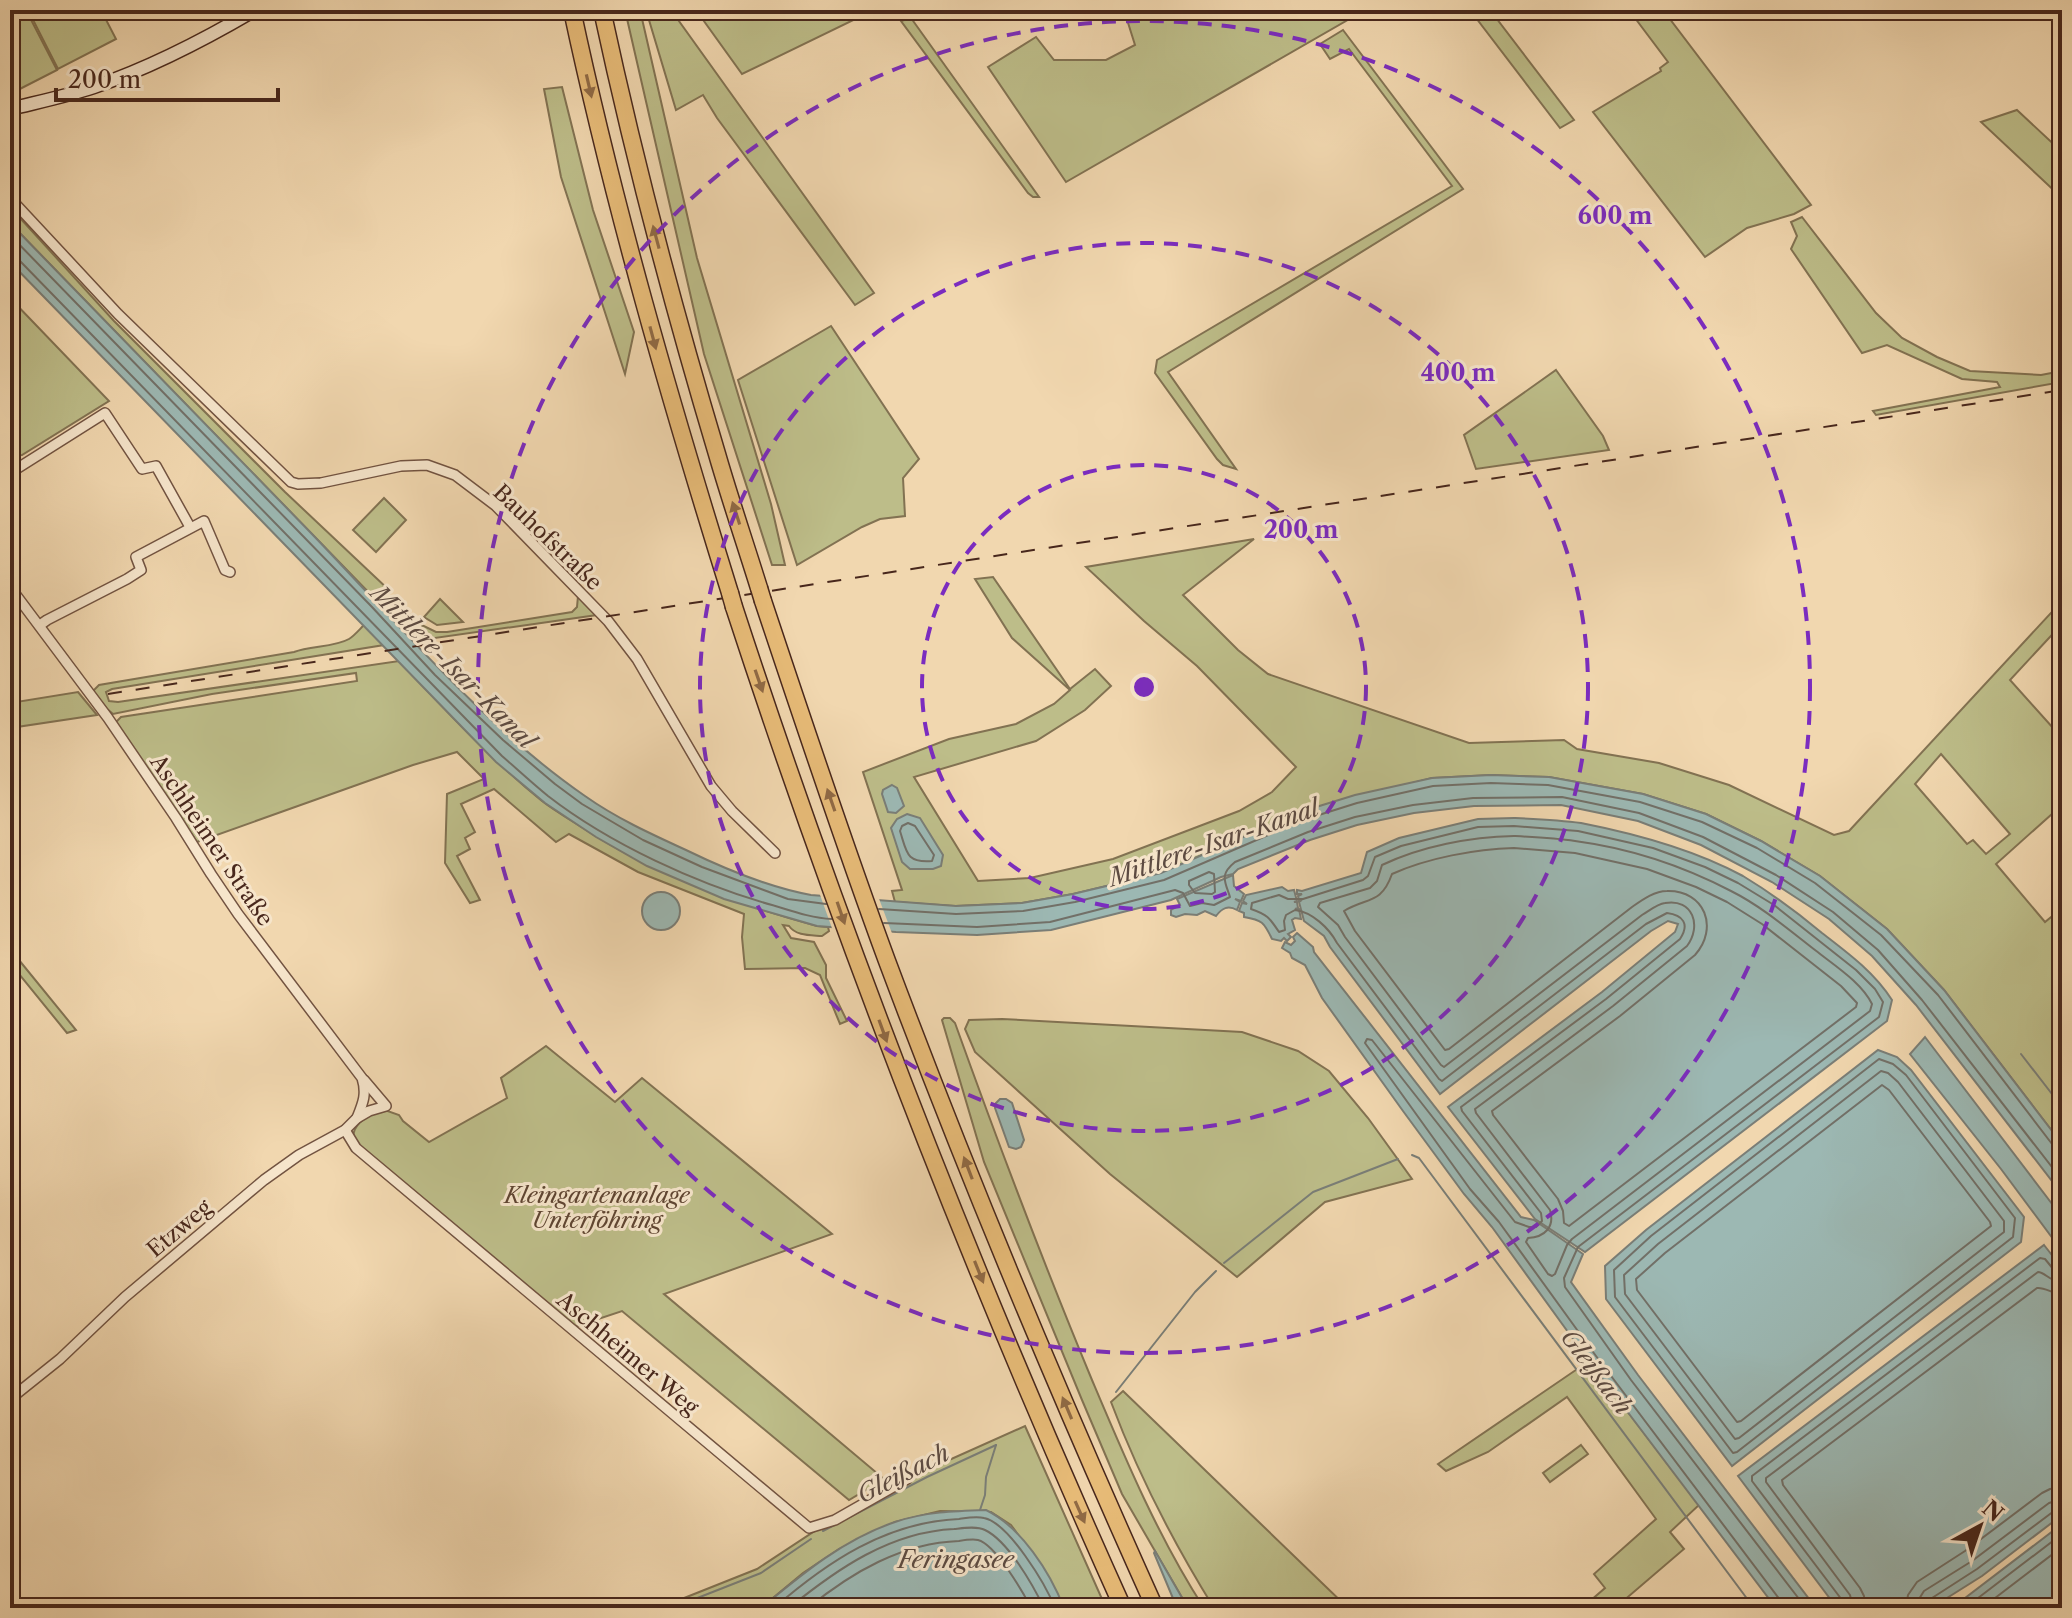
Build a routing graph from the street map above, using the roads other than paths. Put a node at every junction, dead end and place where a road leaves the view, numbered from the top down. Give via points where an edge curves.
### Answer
1 (255, 10) edge
2 (572, 10) edge
3 (602, 10) edge
4 (10, 109) edge
5 (10, 198) edge
6 (10, 473) edge
7 (190, 527) junction
8 (230, 572) dead end
9 (10, 587) edge
10 (40, 625) junction
11 (775, 853) dead end
12 (362, 1078) junction
13 (386, 1106) joint
14 (357, 1118) junction
15 (345, 1130) junction
16 (10, 1399) edge
17 (907, 1479) dead end
18 (1123, 1608) edge
19 (1155, 1608) edge

1 - 4 main road via 164,58 93,87
2 -> 18 highway via 630,255 732,600 856,958 927,1144
19 -> 3 highway via 985,1214 887,960 717,456 653,226
5 - 11 street, Bauhofstraße via 118,314 291,482 321,483 427,465 455,475 496,506 608,621 637,659 711,786
6 - 7 street via 105,413 142,469 156,466
7 - 8 street via 204,521
7 - 10 street via 136,557 141,570
9 - 10 street, Aschheimer Straße
10 - 12 street, Aschheimer Straße via 238,914
12 - 13 street, Aschheimer Straße
12 - 14 street via 365,1099
13 - 14 street, Etzweg
14 - 15 street, Etzweg
15 - 16 street, Etzweg via 264,1180
15 - 17 street, Aschheimer Weg via 356,1148 809,1528 835,1520

